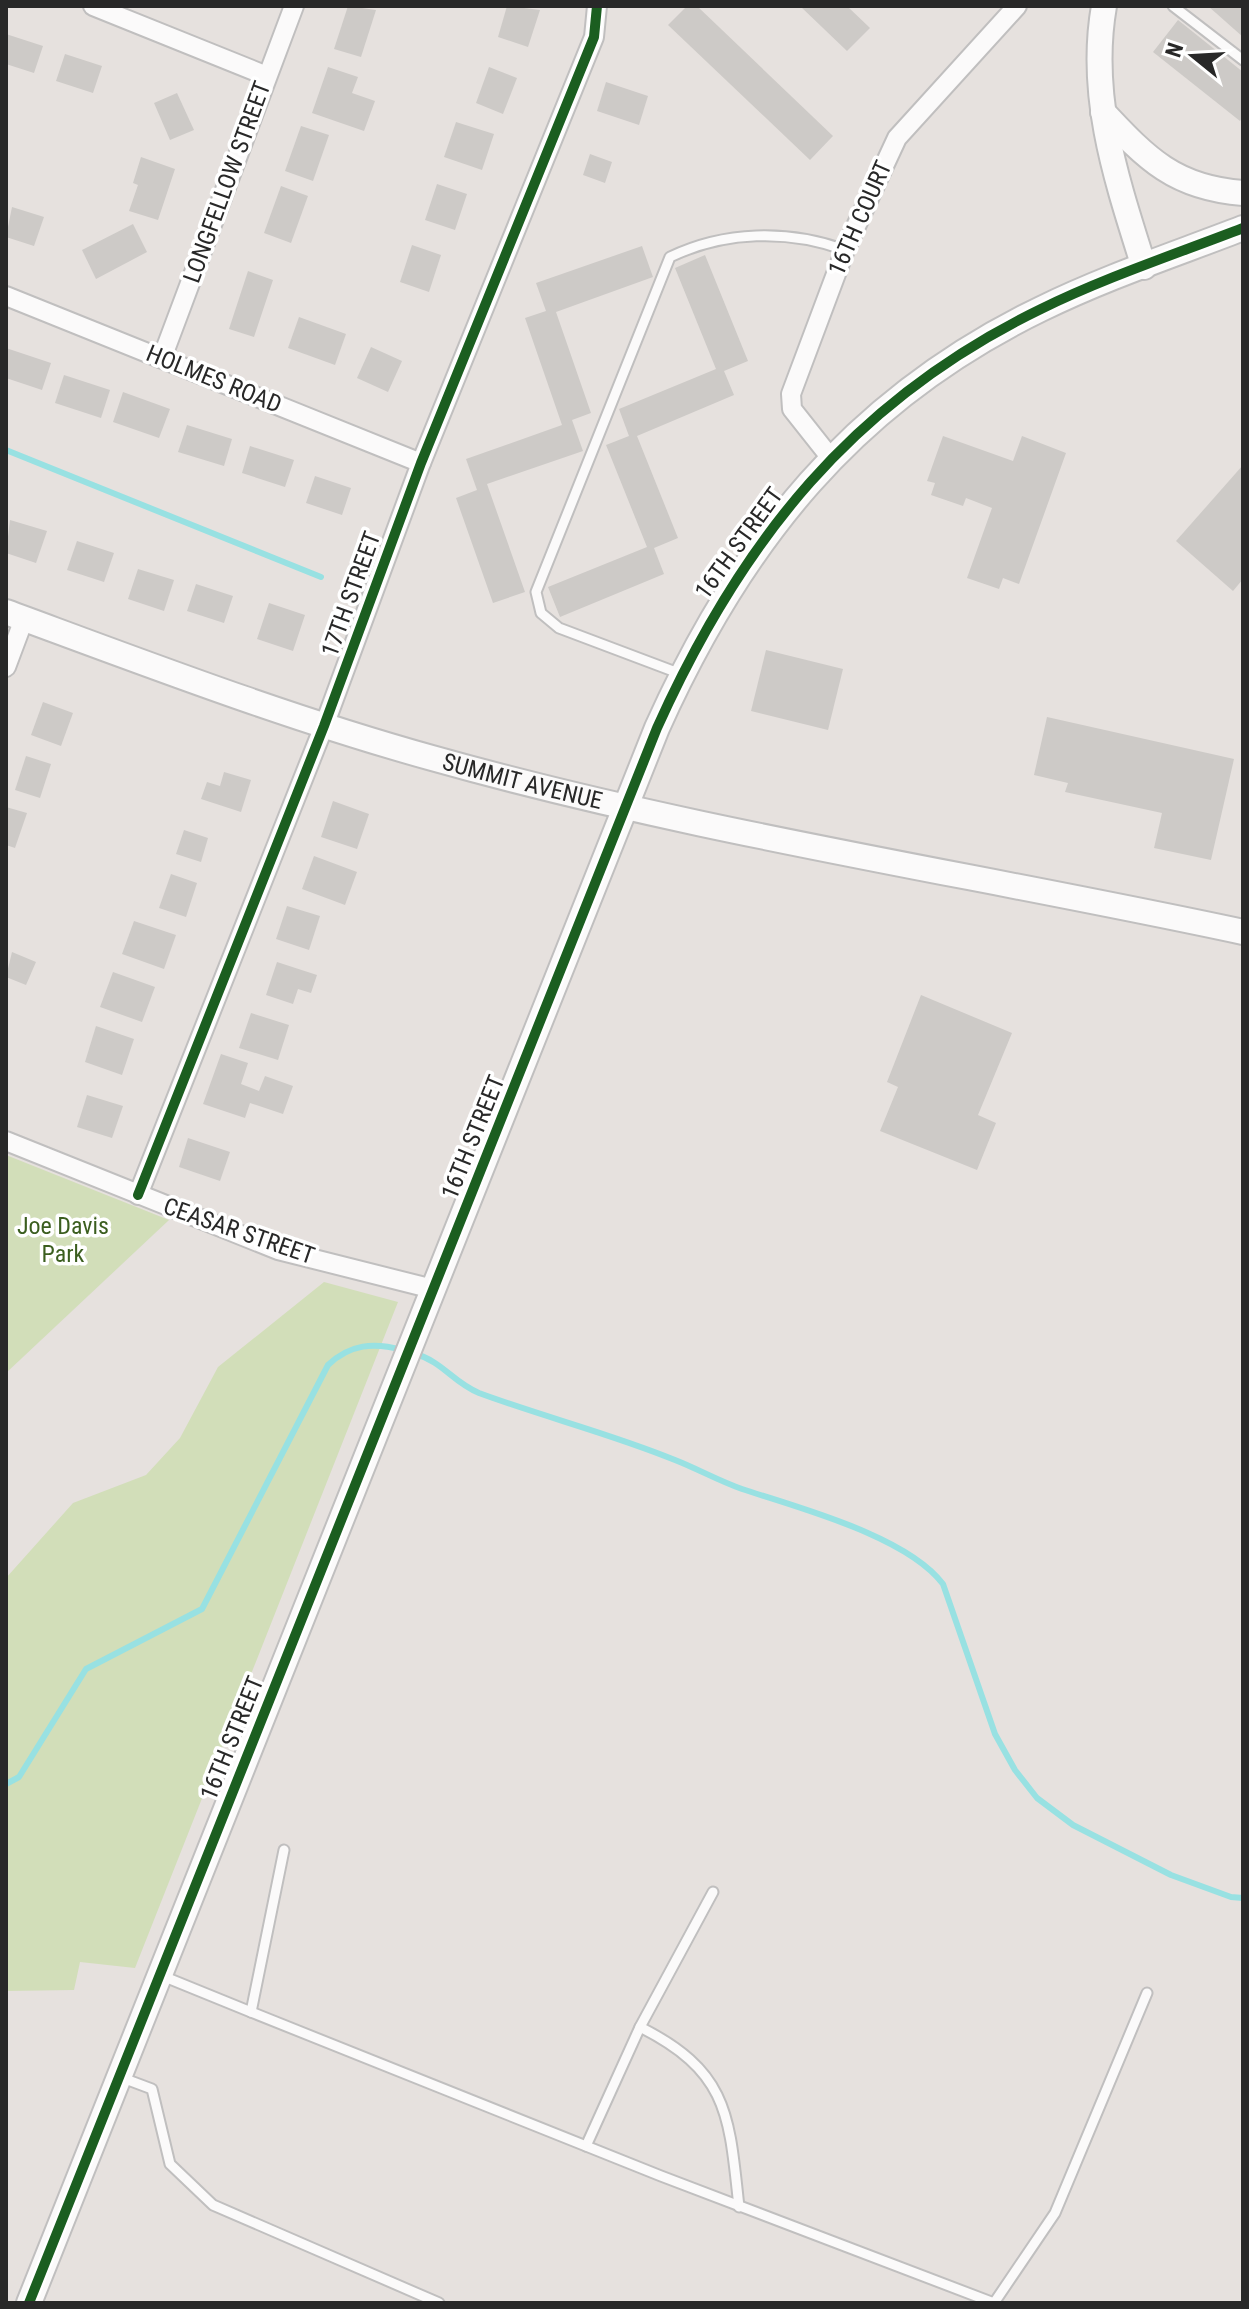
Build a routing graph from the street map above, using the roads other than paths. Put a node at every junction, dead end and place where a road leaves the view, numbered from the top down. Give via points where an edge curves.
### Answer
1 (93, 6) edge
2 (294, 6) edge
3 (597, 6) edge
4 (1017, 6) edge
5 (1104, 6) edge
6 (1173, 6) edge
7 (1243, 60) edge
8 (267, 76) junction
9 (1103, 112) junction
10 (1243, 193) edge
11 (1243, 228) edge
12 (845, 250) junction
13 (1144, 267) junction
14 (6, 296) edge
15 (162, 358) junction
16 (830, 457) junction
17 (421, 463) junction
18 (15, 615) edge
19 (6, 667) edge
20 (681, 674) junction
21 (324, 726) junction
22 (628, 808) junction
23 (1243, 932) edge
24 (6, 1141) edge
25 (138, 1195) junction
26 (433, 1289) junction
27 (284, 1850) dead end
28 (713, 1892) dead end
29 (160, 1975) junction
30 (1147, 1993) dead end
31 (251, 2012) junction
32 (640, 2027) junction
33 (120, 2077) junction
34 (586, 2146) junction
35 (739, 2207) junction
36 (29, 2303) edge
37 (439, 2303) edge
38 (994, 2303) edge

1 - 8 street
2 - 8 street, LONGFELLOW STREET
3 - 17 street, 17TH STREET via 594,37
4 - 12 street, 16TH COURT via 897,138
5 - 9 main road via 1098,69
6 - 7 lane
8 - 15 street, LONGFELLOW STREET
9 - 10 main road via 1169,175
9 - 13 main road via 1110,159
11 - 13 main road, 16TH STREET
12 - 16 street, 16TH COURT via 791,394 792,409
12 - 20 lane via 769,236 694,245 670,257 536,592 541,613 559,628
13 - 16 main road, 16TH STREET via 1042,308 991,336 916,385
14 - 15 street, HOLMES ROAD
15 - 17 street, HOLMES ROAD
16 - 20 main road, 16TH STREET via 731,584
17 - 21 street, 17TH STREET
18 - 19 street
18 - 21 main road, SUMMIT AVENUE
20 - 22 main road, 16TH STREET
21 - 22 main road, SUMMIT AVENUE
21 - 25 street, 17TH STREET
22 - 23 main road, SUMMIT AVENUE
22 - 26 main road, 16TH STREET
24 - 25 street, CEASAR STREET
25 - 26 street, CEASAR STREET via 278,1250
26 - 29 main road, 16TH STREET
27 - 31 lane
28 - 32 lane
29 - 31 lane
29 - 33 main road, 16TH STREET
30 - 38 lane via 1055,2213
31 - 34 lane
32 - 34 lane
32 - 35 lane via 669,2042 706,2074 723,2104
33 - 36 main road, 16TH STREET
33 - 37 lane via 152,2089 170,2164 213,2205
34 - 35 lane
35 - 38 lane

